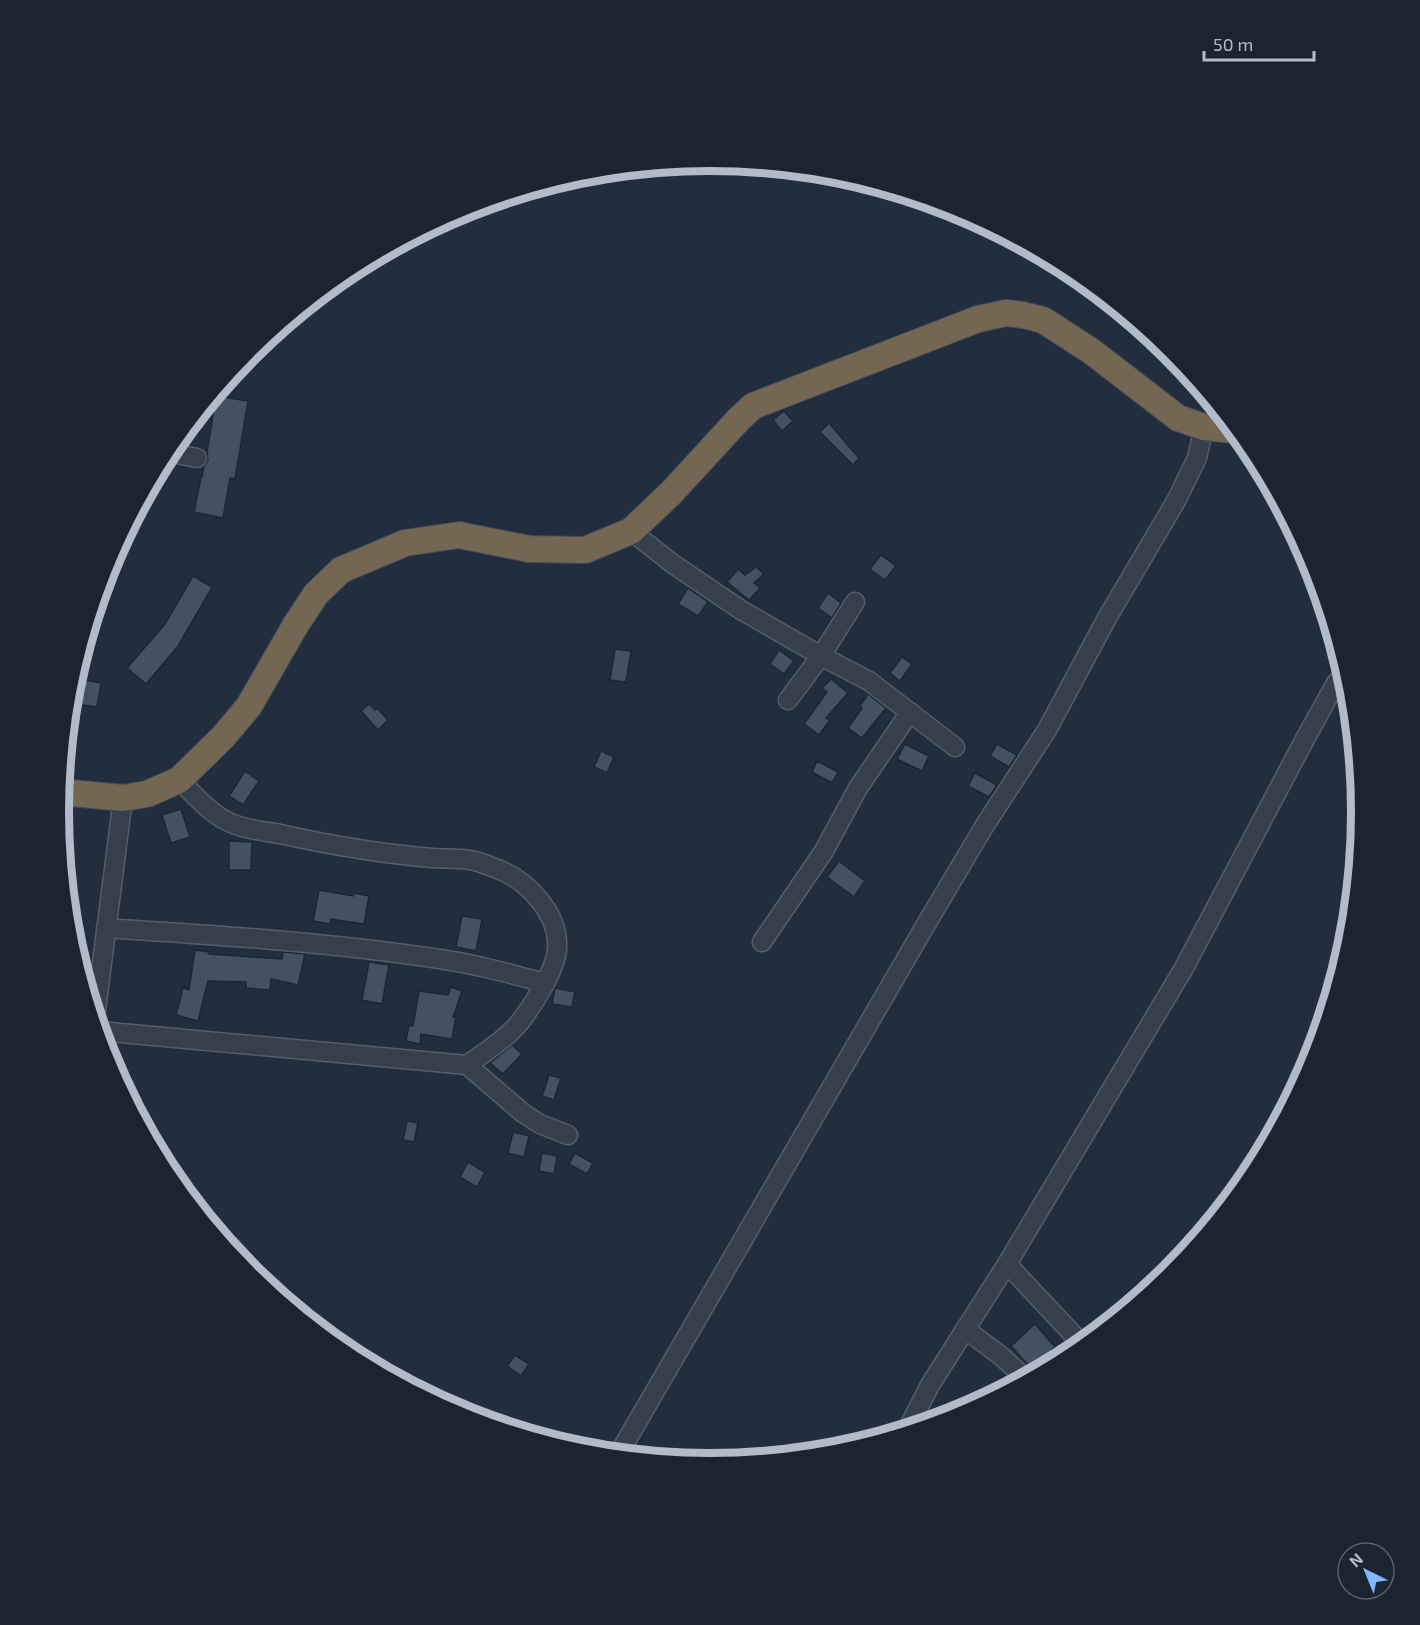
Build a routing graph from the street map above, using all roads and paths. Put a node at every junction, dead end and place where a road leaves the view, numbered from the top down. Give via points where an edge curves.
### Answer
1 (1204, 427) junction
2 (1224, 429) edge
3 (178, 454) edge
4 (197, 458) dead end
5 (632, 531) junction
6 (855, 602) dead end
7 (821, 656) junction
8 (1338, 682) edge
9 (788, 700) dead end
10 (910, 712) junction
11 (955, 747) dead end
12 (179, 780) junction
13 (69, 793) edge
14 (123, 798) junction
15 (106, 928) junction
16 (762, 942) dead end
17 (545, 983) junction
18 (97, 999) edge
19 (108, 1031) edge
20 (467, 1065) junction
21 (568, 1135) dead end
22 (1008, 1264) junction
23 (965, 1329) junction
24 (1076, 1338) edge
25 (1020, 1373) edge
26 (912, 1420) edge
27 (622, 1447) edge

1 - 2 highway
1 - 5 highway via 1178,418 1091,351 1043,320 1006,313 978,319 753,406
1 - 27 street via 1197,458 1176,501 1047,730 962,863
3 - 4 street
5 - 7 street via 708,588
5 - 12 highway via 585,550 529,549 459,535 429,538 405,543 341,570 316,594 249,706 224,737
6 - 7 street
7 - 9 street
7 - 10 street via 869,681
8 - 22 street via 1184,968
10 - 11 street
10 - 16 street
12 - 14 highway via 147,794
12 - 17 street via 231,823 294,837 470,860 498,868 538,898 552,921 556,955
13 - 14 highway
14 - 15 street
15 - 17 street via 263,938 434,958
15 - 18 street
17 - 20 street via 520,1023
19 - 20 street
20 - 21 street via 523,1113
22 - 23 street
22 - 24 street
23 - 25 street
23 - 26 street

